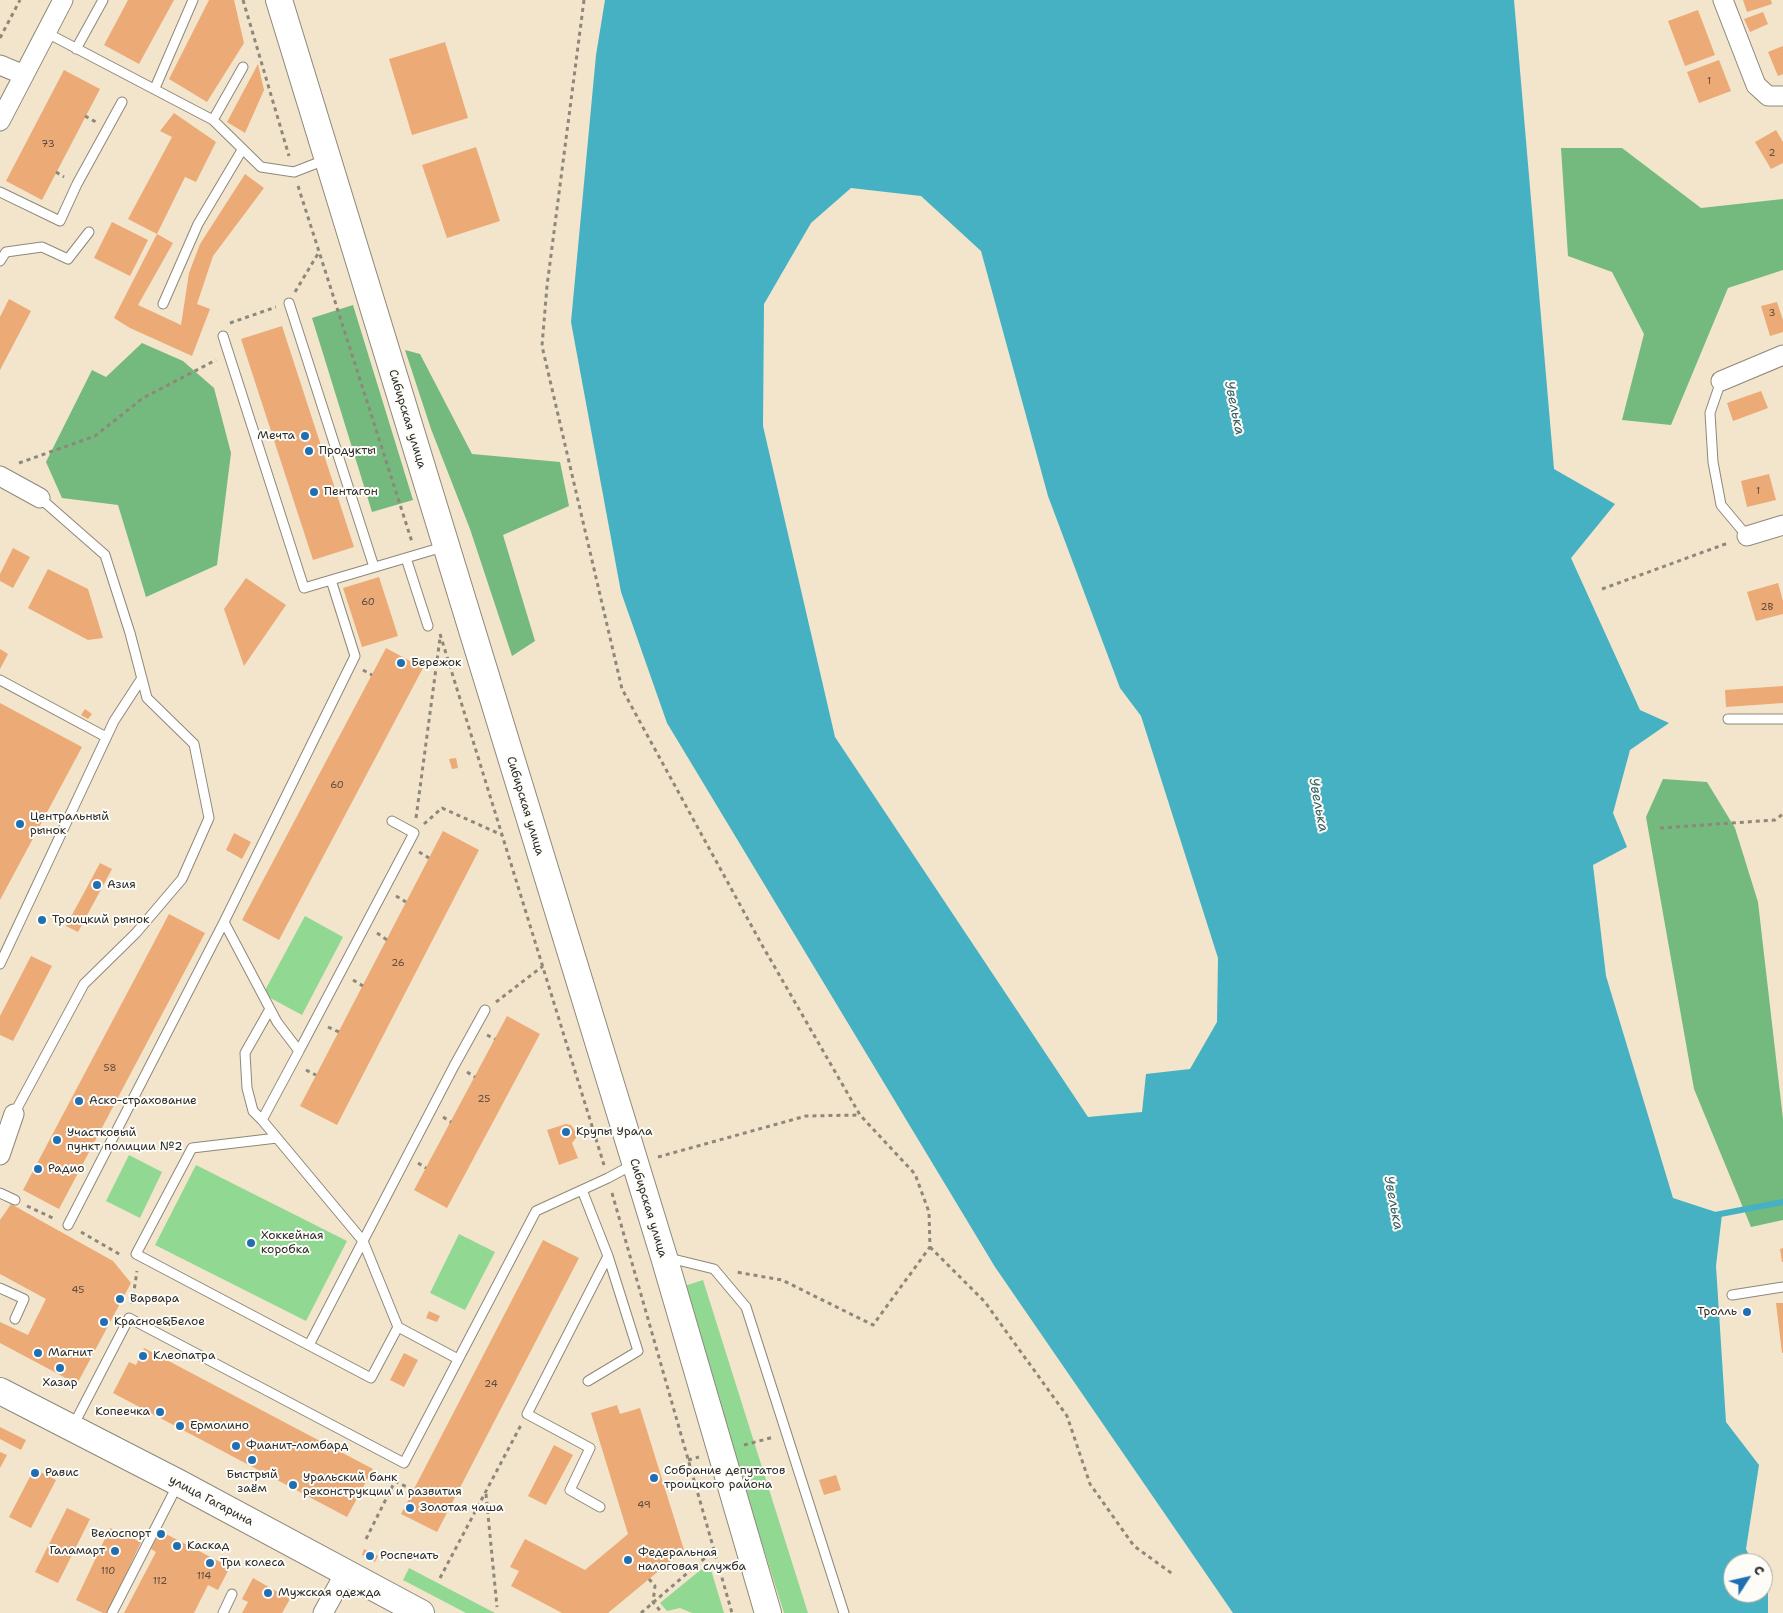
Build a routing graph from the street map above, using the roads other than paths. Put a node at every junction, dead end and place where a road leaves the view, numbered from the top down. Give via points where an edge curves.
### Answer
1 (63, 0) edge
2 (102, 0) edge
3 (193, 0) edge
4 (279, 0) edge
5 (1723, 0) edge
6 (46, 32) junction
7 (76, 49) junction
8 (0, 65) edge
9 (242, 67) dead end
10 (24, 75) junction
11 (155, 88) junction
12 (1776, 96) edge
13 (122, 102) dead end
14 (213, 120) junction
15 (0, 122) edge
16 (242, 150) junction
17 (327, 160) junction
18 (0, 192) edge
19 (89, 232) dead end
20 (0, 261) edge
21 (289, 303) road end
22 (164, 304) dead end
23 (223, 336) road end
24 (1783, 355) edge
25 (1720, 381) joint
26 (0, 476) edge
27 (40, 498) joint
28 (1783, 525) edge
29 (1747, 536) joint
30 (446, 546) junction
31 (406, 558) junction
32 (374, 567) junction
33 (330, 580) junction
34 (428, 626) dead end
35 (142, 678) junction
36 (0, 680) edge
37 (1728, 719) dead end
38 (1783, 719) edge
39 (106, 737) junction
40 (392, 821) dead end
41 (224, 922) junction
42 (0, 964) edge
43 (270, 1009) junction
44 (485, 1010) road end
45 (299, 1051) junction
46 (14, 1114) joint
47 (262, 1120) junction
48 (277, 1138) junction
49 (0, 1155) edge
50 (634, 1164) junction
51 (582, 1190) junction
52 (0, 1192) edge
53 (15, 1200) road end
54 (68, 1225) road end
55 (363, 1241) junction
56 (608, 1256) junction
57 (664, 1257) junction
58 (1783, 1287) edge
59 (0, 1288) edge
60 (1732, 1295) dead end
61 (15, 1319) dead end
62 (398, 1327) junction
63 (309, 1345) junction
64 (458, 1359) junction
65 (588, 1381) dead end
66 (0, 1391) edge
67 (72, 1428) junction
68 (179, 1484) junction
69 (600, 1507) dead end
70 (344, 1572) junction
71 (232, 1594) dead end
72 (112, 1613) edge
73 (223, 1613) edge
74 (323, 1613) edge
75 (421, 1613) edge
76 (768, 1613) edge
77 (844, 1613) edge

1 - 6 street
2 - 7 lane
3 - 11 lane
4 - 17 street, Сибирская улица
5 - 12 street via 1756,85
6 - 7 lane
6 - 10 street
7 - 11 lane
8 - 10 street
9 - 14 lane
10 - 15 street
11 - 14 lane
13 - 18 lane via 60,221
14 - 16 lane
16 - 17 lane via 261,167 294,172
16 - 22 lane via 198,224
17 - 30 street, Сибирская улица
19 - 20 lane via 68,260 42,247 6,252
21 - 32 lane
23 - 33 lane via 304,588
24 - 25 street
25 - 29 lane via 1710,413 1713,462 1721,505
26 - 27 street
27 - 35 lane via 106,555
28 - 29 street
30 - 31 lane
30 - 50 street, Сибирская улица
31 - 32 lane
31 - 34 lane
32 - 33 lane
33 - 41 lane via 356,656
35 - 39 lane
35 - 46 lane via 147,698 194,744 209,818 182,879 136,933 84,984
36 - 39 lane
37 - 38 lane
39 - 42 lane
40 - 45 lane via 414,833
41 - 43 lane
41 - 54 lane
43 - 45 lane
43 - 47 lane via 245,1053 247,1088 253,1111
44 - 55 lane
45 - 47 lane
46 - 49 street
47 - 48 lane
48 - 55 lane
48 - 63 lane via 192,1148 136,1254
50 - 51 lane
50 - 57 street, Сибирская улица
51 - 56 lane
51 - 64 lane via 536,1211
52 - 53 lane
55 - 62 lane
55 - 63 lane
56 - 65 lane via 638,1351
56 - 69 lane via 527,1414 590,1448 570,1490
57 - 76 street, Сибирская улица
57 - 77 lane via 714,1268 746,1306
58 - 60 lane
59 - 61 lane via 24,1299
62 - 63 lane via 371,1378
62 - 64 lane
64 - 67 lane via 404,1463 129,1318
66 - 67 street, улица Гагарина
67 - 68 street, улица Гагарина
68 - 70 street, улица Гагарина
68 - 72 lane
70 - 74 street
70 - 75 street, улица Гагарина
71 - 73 lane

